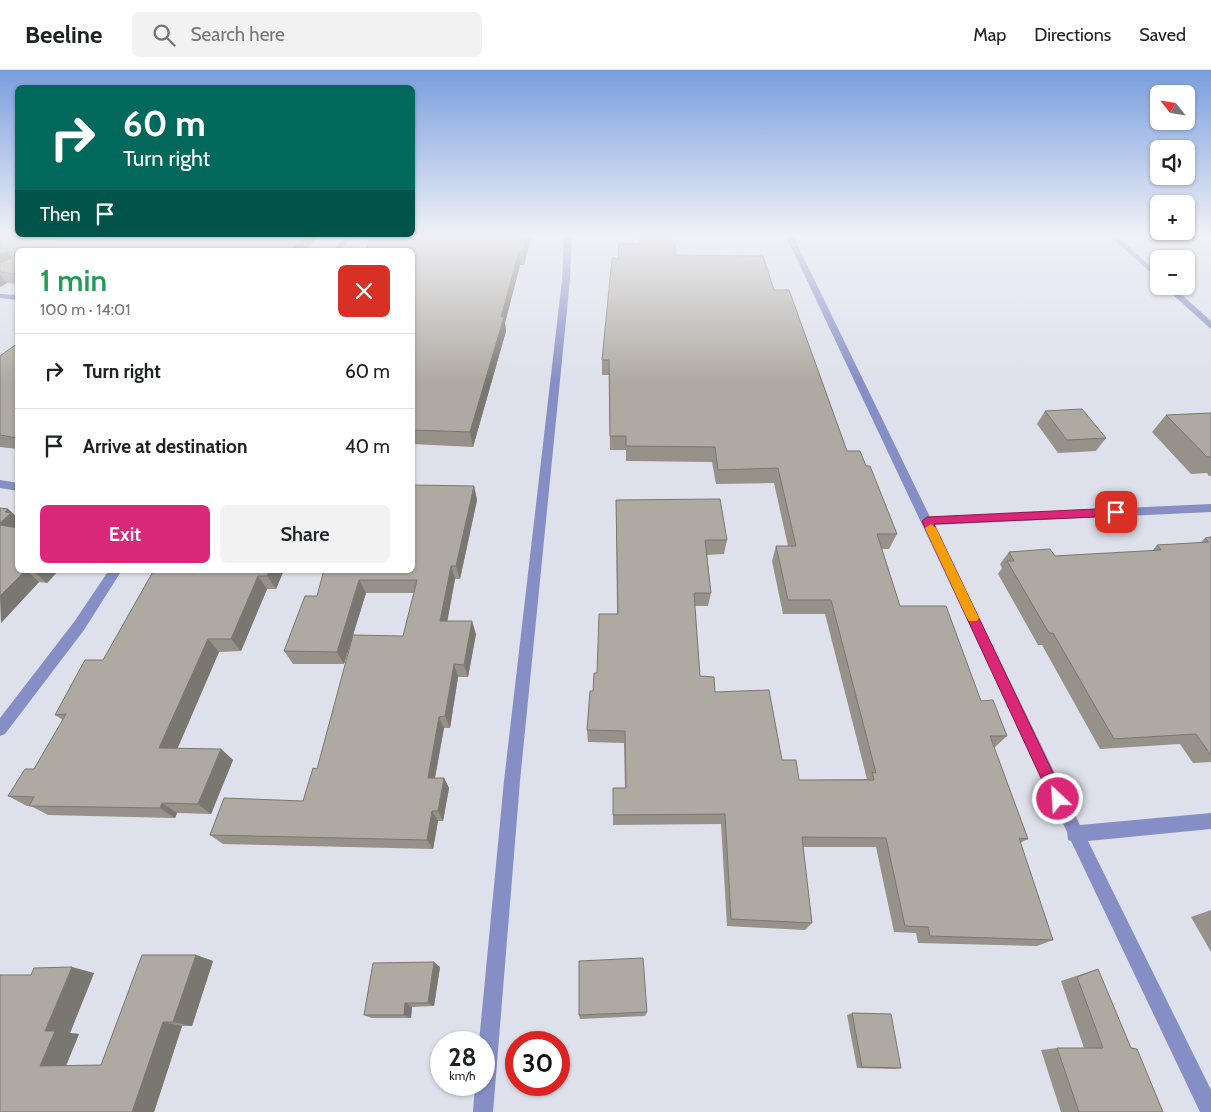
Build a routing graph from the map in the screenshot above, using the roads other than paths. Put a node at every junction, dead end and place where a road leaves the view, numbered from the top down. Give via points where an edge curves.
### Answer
1 (566, 285) edge
2 (813, 285) edge
3 (1178, 295) edge
4 (0, 296) edge
5 (15, 298) edge
6 (1211, 326) edge
7 (0, 484) edge
8 (15, 486) edge
9 (1211, 508) edge
10 (927, 521) junction
11 (114, 573) edge
12 (0, 729) edge
13 (1211, 821) edge
14 (1074, 834) junction
15 (483, 1112) edge
16 (1211, 1112) edge

1 - 15 street via 512,781
2 - 10 street
3 - 6 street
4 - 5 street
7 - 8 street
9 - 10 street
10 - 14 street
11 - 12 street via 79,626
13 - 14 street
14 - 16 street

